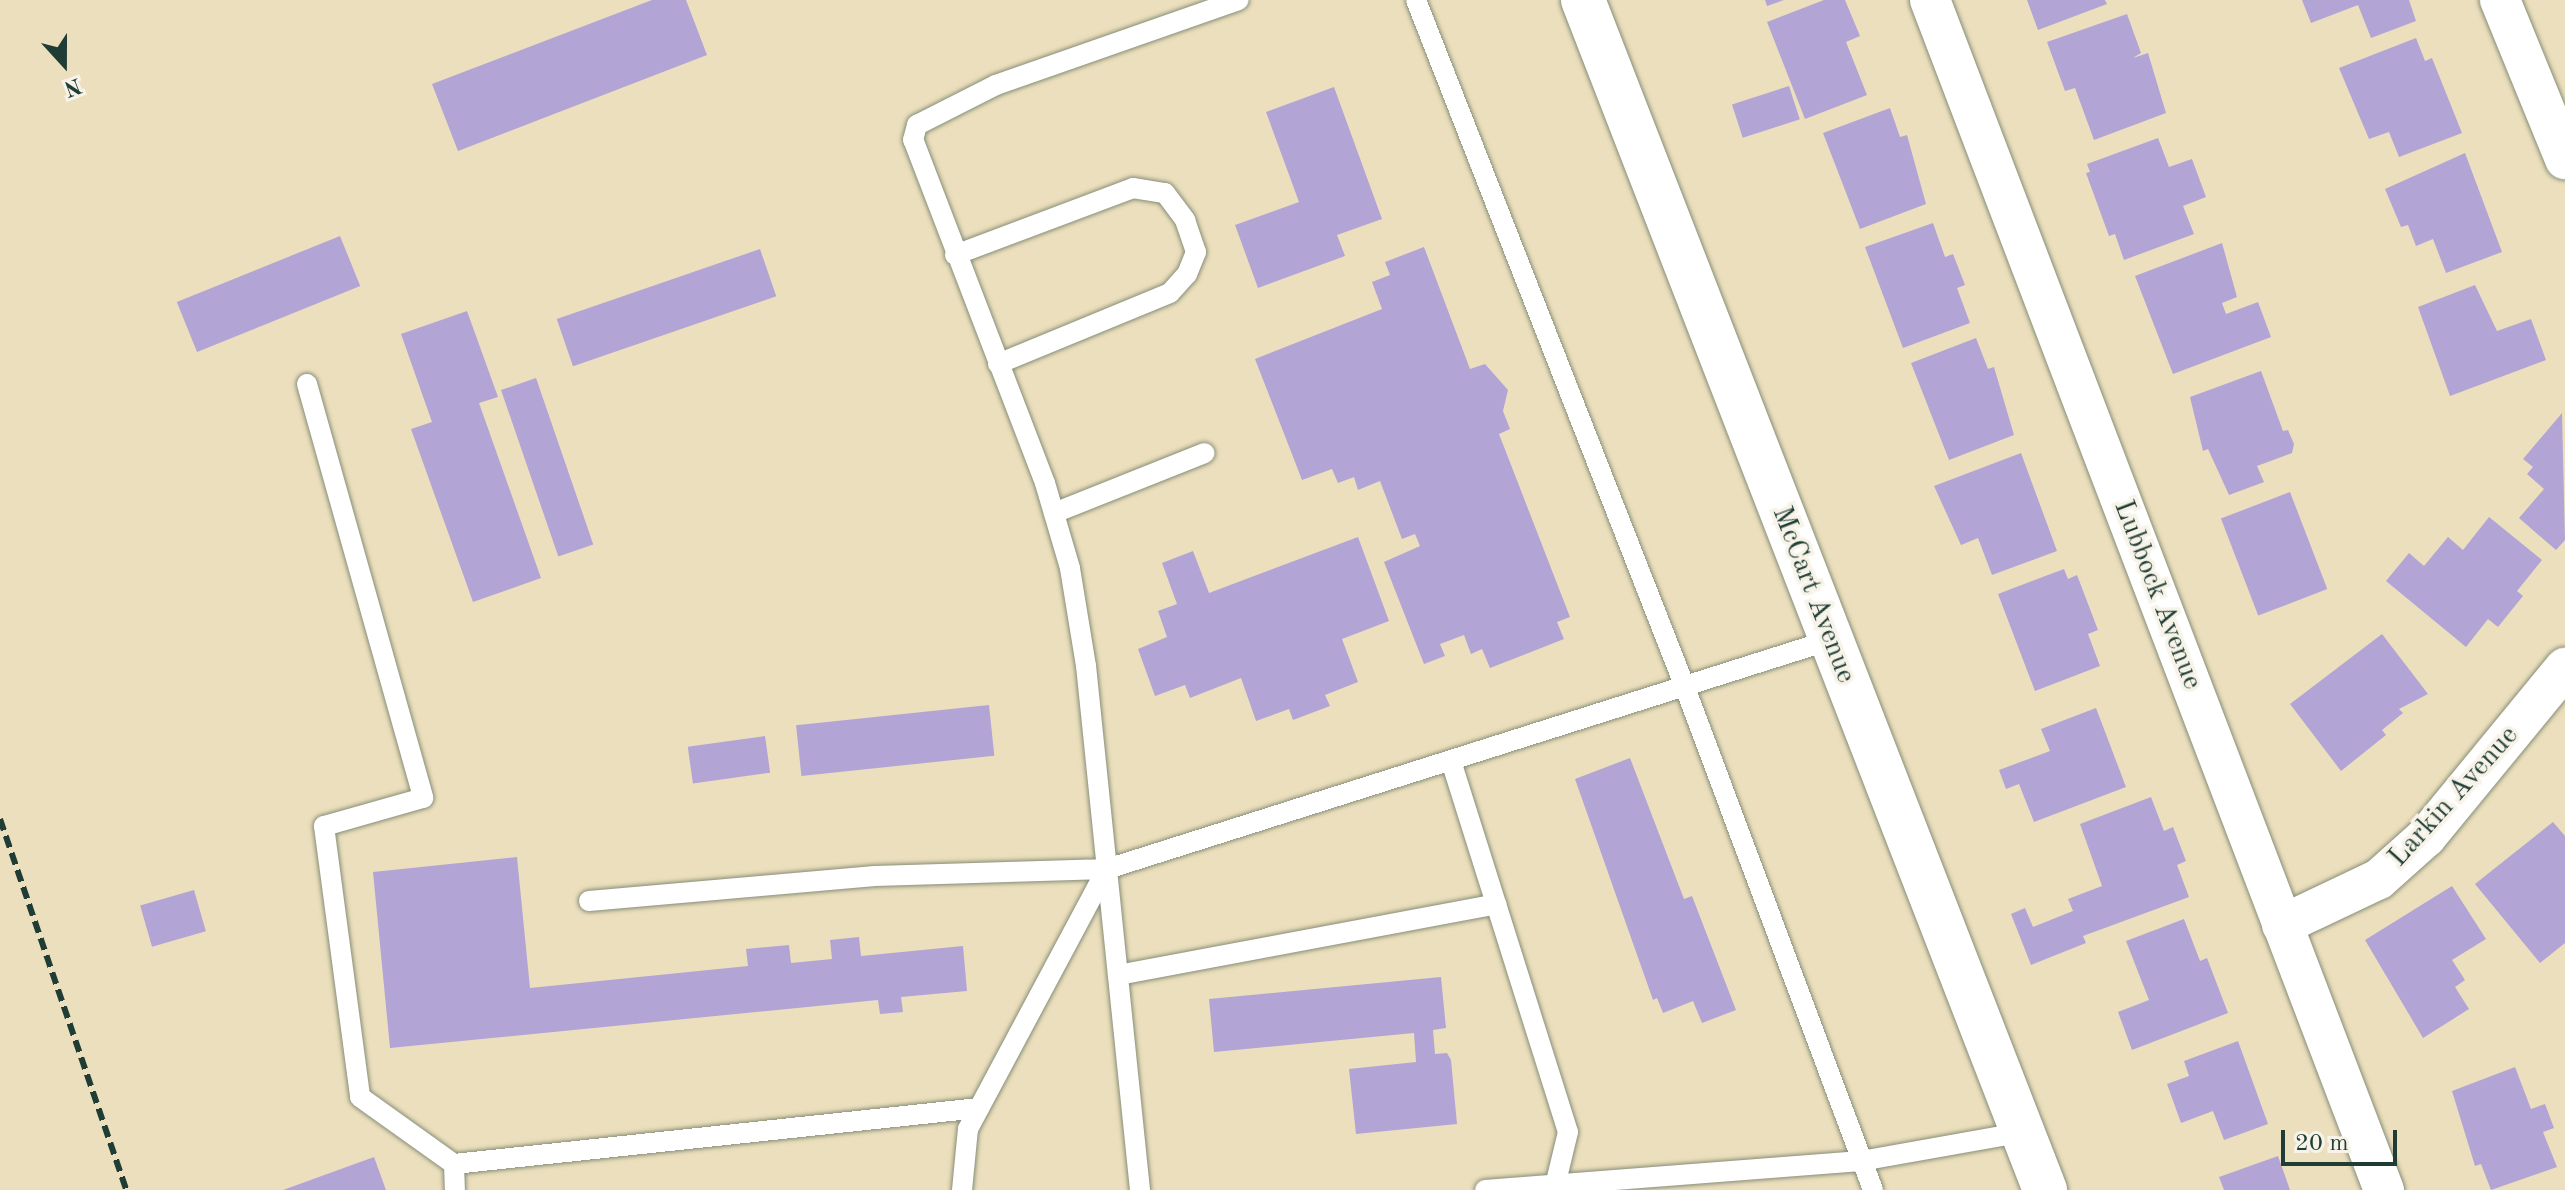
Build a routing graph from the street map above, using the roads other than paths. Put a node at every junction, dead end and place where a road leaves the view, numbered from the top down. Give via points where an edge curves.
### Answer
1 (1239, 0) edge
2 (1416, 0) edge
3 (1583, 0) edge
4 (1930, 0) edge
5 (2500, 0) edge
6 (2565, 159) edge
7 (955, 255) junction
8 (998, 364) junction
9 (307, 384) dead end
10 (1205, 453) dead end
11 (1054, 513) junction
12 (1830, 640) junction
13 (2565, 668) edge
14 (1683, 682) junction
15 (1451, 761) junction
16 (1107, 869) junction
17 (589, 901) dead end
18 (1496, 904) junction
19 (2282, 925) junction
20 (1118, 975) junction
21 (979, 1108) junction
22 (2023, 1132) junction
23 (1861, 1161) junction
24 (454, 1164) junction
25 (1554, 1186) edge
26 (455, 1190) edge
27 (962, 1190) edge
28 (1140, 1190) edge
29 (1485, 1190) edge
30 (1873, 1190) edge
31 (2045, 1190) edge
32 (2384, 1190) edge

1 - 7 lane via 996,85 917,125 913,140 918,162
2 - 14 lane
3 - 12 main road, McCart Avenue
4 - 19 street, Lubbock Avenue
5 - 6 street
7 - 8 lane
7 - 8 lane via 1133,188 1165,193 1185,220 1196,252 1187,274 1170,293
8 - 11 lane
9 - 24 lane via 423,798 324,826 360,1097
10 - 11 lane
11 - 16 lane via 1070,568 1086,666
12 - 14 lane
12 - 22 main road, McCart Avenue
13 - 19 street, Larkin Avenue via 2426,837 2379,879
14 - 15 lane
14 - 23 lane
15 - 16 lane
15 - 18 lane
16 - 17 lane via 875,876
16 - 20 lane
16 - 21 lane
18 - 20 lane
18 - 25 lane via 1568,1132
19 - 32 street, Lubbock Avenue
20 - 28 lane
21 - 24 lane
21 - 27 lane via 968,1129
22 - 23 lane
22 - 31 main road, McCart Avenue
23 - 25 lane
23 - 30 lane
24 - 26 lane
25 - 29 lane

